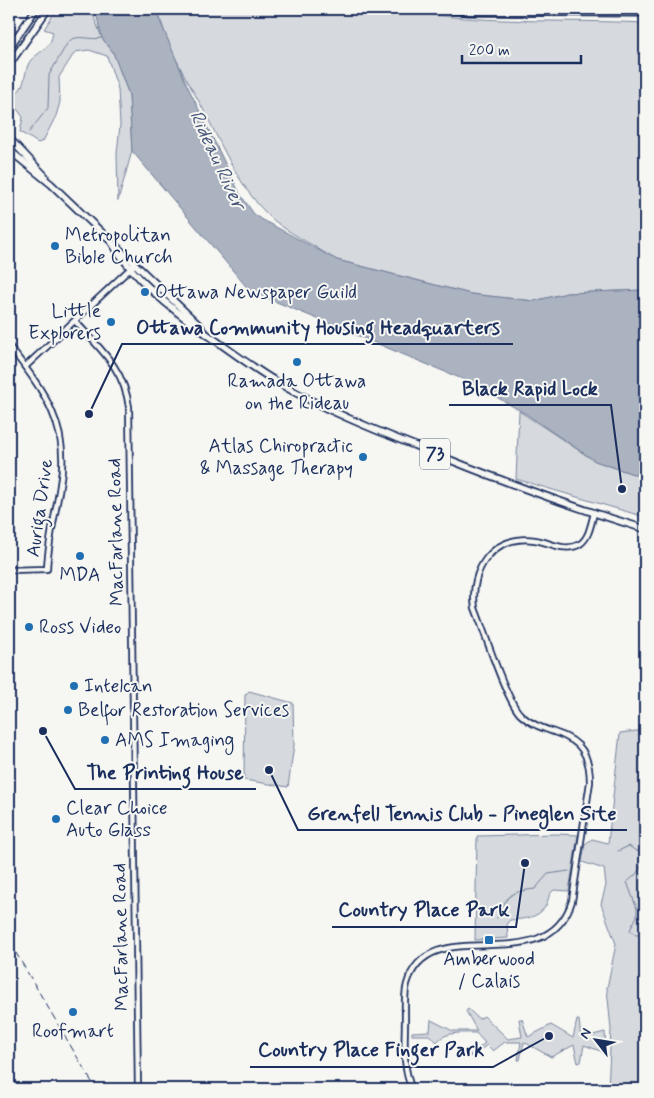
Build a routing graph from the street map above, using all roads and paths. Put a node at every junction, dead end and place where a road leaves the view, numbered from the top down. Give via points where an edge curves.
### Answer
1 (36, 9) edge
2 (48, 9) edge
3 (441, 9) edge
4 (645, 12) edge
5 (9, 46) edge
6 (10, 63) edge
7 (10, 138) edge
8 (21, 149) junction
9 (10, 151) edge
10 (51, 184) junction
11 (134, 266) junction
12 (76, 322) junction
13 (9, 346) edge
14 (25, 367) junction
15 (594, 514) junction
16 (645, 529) edge
17 (9, 570) edge
18 (138, 1089) edge
19 (412, 1089) edge

1 - 5 main road
2 - 6 main road
3 - 4 main road via 470,12
7 - 8 main road, 73
8 - 9 main road
8 - 10 main road, 73
9 - 10 main road, 73
10 - 11 main road, 73
11 - 12 street
11 - 15 main road, 73 via 208,334 264,374 316,403 513,486
12 - 14 street
12 - 18 street, MacFarlane Road via 121,377 129,407
13 - 14 street, Auriga Drive
14 - 17 street, Auriga Drive via 49,402 62,442 62,472 47,569
15 - 16 main road, 73
15 - 19 street via 585,539 572,547 522,540 496,549 483,563 474,589 475,608 516,708 529,720 573,740 587,763 590,782 571,907 558,928 543,938 524,943 449,947 432,954 418,966 408,981 405,997 406,1070

